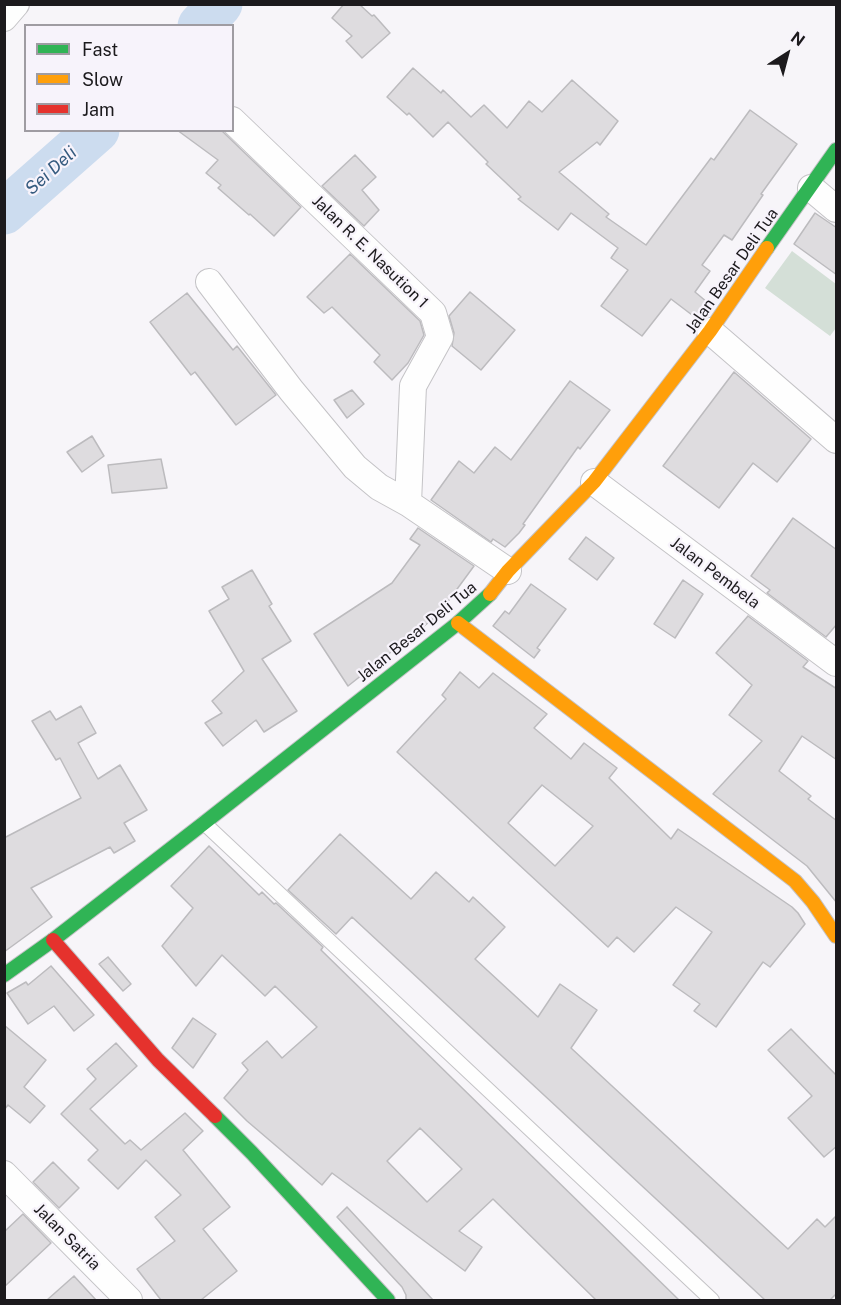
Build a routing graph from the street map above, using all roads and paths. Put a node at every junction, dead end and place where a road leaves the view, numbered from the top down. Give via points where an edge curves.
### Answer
1 (16, 4) edge
2 (4, 18) edge
3 (234, 122) edge
4 (837, 150) edge
5 (811, 188) junction
6 (837, 209) edge
7 (209, 282) dead end
8 (710, 331) junction
9 (837, 440) edge
10 (594, 482) junction
11 (408, 503) junction
12 (508, 571) junction
13 (458, 623) junction
14 (837, 663) edge
15 (204, 823) junction
16 (837, 936) edge
17 (53, 940) junction
18 (4, 975) edge
19 (4, 1174) edge
20 (129, 1300) edge
21 (388, 1300) edge
22 (712, 1300) edge

1 - 2 street
3 - 11 street, Jalan R. E. Nasution 1 via 433,313 440,337 413,386
4 - 5 main road, Jalan Besar Deli Tua
5 - 6 street
5 - 8 main road, Jalan Besar Deli Tua
7 - 11 street via 355,467 379,487
8 - 9 street
8 - 10 main road, Jalan Besar Deli Tua
10 - 12 main road, Jalan Besar Deli Tua
10 - 14 street, Jalan Pembela
11 - 12 street
12 - 13 main road, Jalan Besar Deli Tua
13 - 15 main road, Jalan Besar Deli Tua
13 - 16 main road via 795,881
15 - 17 main road, Jalan Besar Deli Tua
15 - 22 lane
17 - 18 main road, Jalan Besar Deli Tua
17 - 21 main road via 158,1060 252,1153
19 - 20 street, Jalan Satria

